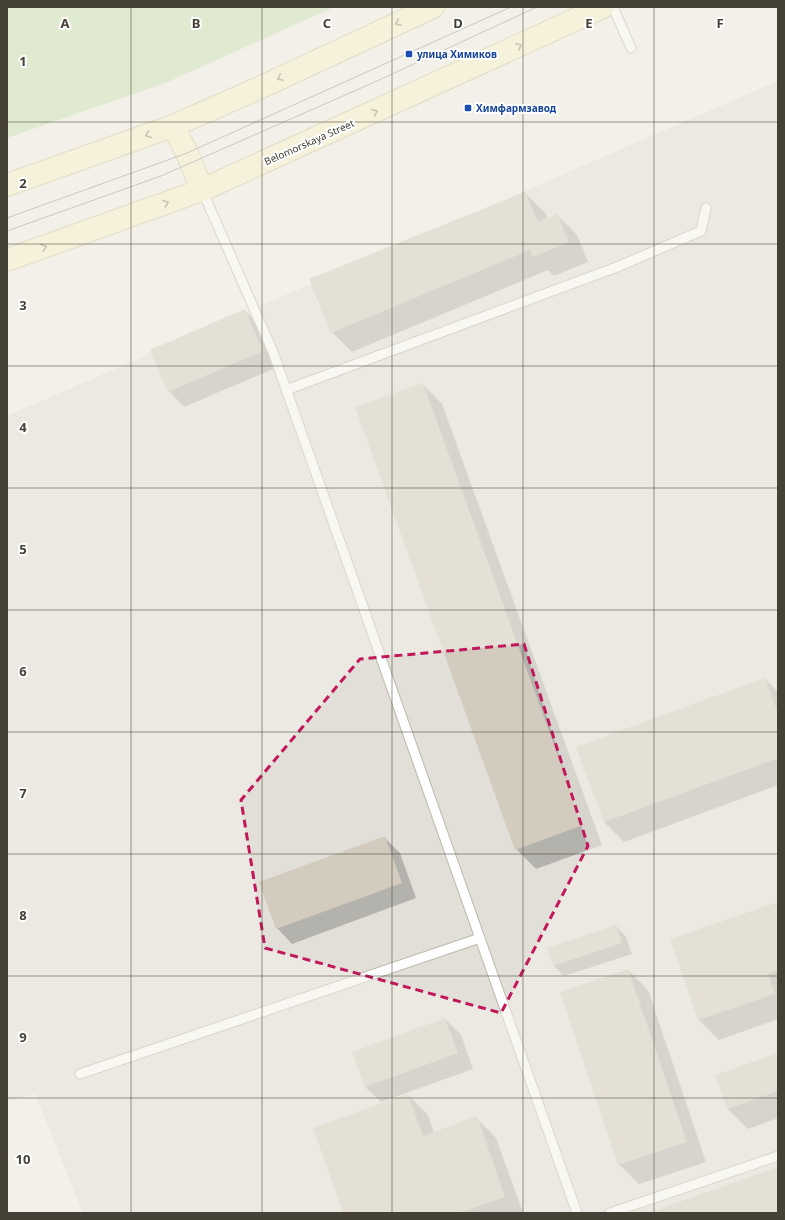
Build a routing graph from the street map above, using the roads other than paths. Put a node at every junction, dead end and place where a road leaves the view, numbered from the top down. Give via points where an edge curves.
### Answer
1 (433, 7) edge
2 (603, 7) edge
3 (613, 7) edge
4 (631, 48) dead end
5 (173, 126) junction
6 (7, 185) edge
7 (202, 190) junction
8 (706, 208) dead end
9 (7, 260) edge
10 (286, 390) junction
11 (480, 938) junction
12 (80, 1074) dead end
13 (778, 1156) edge
14 (577, 1213) edge
15 (610, 1213) edge

1 -> 5 main road via 257,90
7 -> 2 main road, Belomorskaya Street
3 - 4 lane
5 -> 6 main road
5 - 7 main road
9 -> 7 main road, Belomorskaya Street
7 - 10 lane via 273,352
8 - 10 lane via 701,231 624,264
10 - 11 lane
11 - 12 lane
11 - 14 lane
13 - 15 lane

